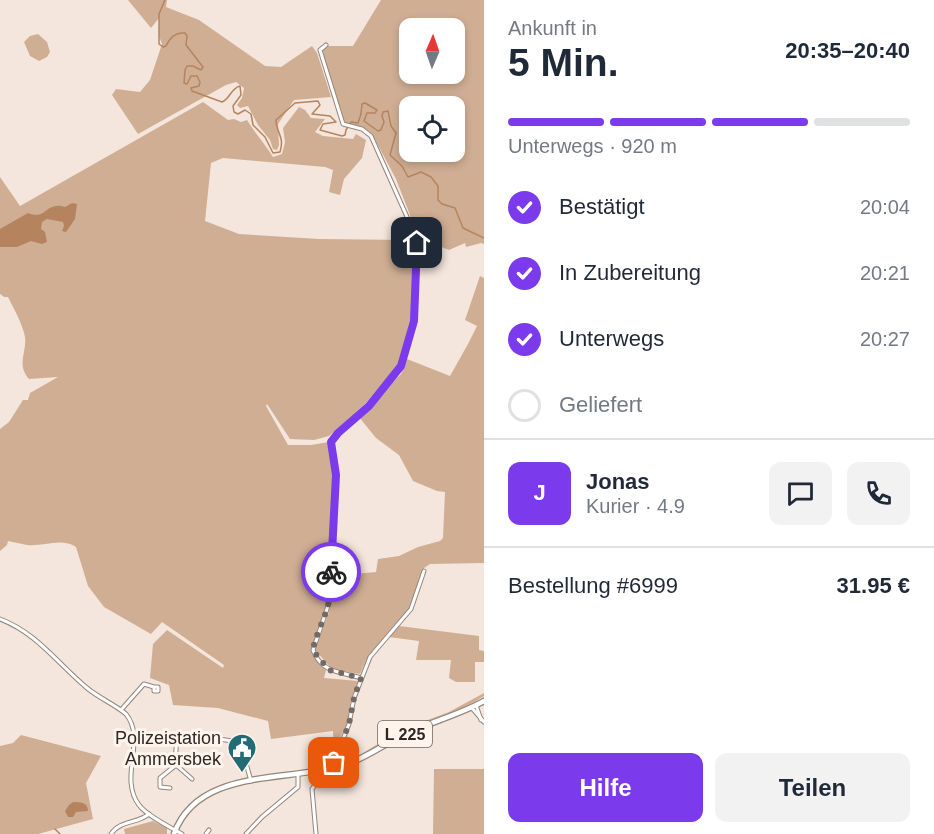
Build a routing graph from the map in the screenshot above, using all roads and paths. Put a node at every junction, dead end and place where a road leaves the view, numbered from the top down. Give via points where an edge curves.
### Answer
1 (317, 45) dead end
2 (326, 45) dead end
3 (320, 50) junction
4 (424, 571) dead end
5 (0, 619) edge
6 (361, 678) junction
7 (154, 687) dead end
8 (484, 701) edge
9 (474, 706) junction
10 (121, 710) junction
11 (483, 721) edge
12 (134, 735) junction
13 (177, 735) junction
14 (176, 765) junction
15 (336, 768) junction
16 (298, 774) junction
17 (192, 778) dead end
18 (251, 781) junction
19 (170, 788) dead end
20 (149, 814) junction
21 (175, 832) edge
22 (111, 834) edge
23 (182, 834) edge
24 (246, 834) edge
25 (316, 834) edge

1 - 3 street
2 - 3 street
3 - 6 street via 342,120 365,130 373,139 417,240 414,316 403,362 369,406 331,442 336,475 329,603 313,650 329,670
4 - 6 street via 413,605 370,657
5 - 10 street via 29,634 88,689
6 - 15 street via 337,751
7 - 10 street via 144,684
8 - 9 main road, L 225
9 - 11 street
9 - 15 main road, L 225
10 - 12 street via 130,720
12 - 13 street
12 - 20 street via 130,782 137,803
13 - 14 street
13 - 18 street via 242,743
14 - 17 street
14 - 19 street via 160,778 160,787
15 - 16 main road, L 225
15 - 25 street via 335,782 312,789
16 - 18 main road, L 225
16 - 24 street via 297,788
18 - 21 main road, L 225 via 202,796
20 - 21 street
20 - 22 street via 120,824
21 - 23 street

